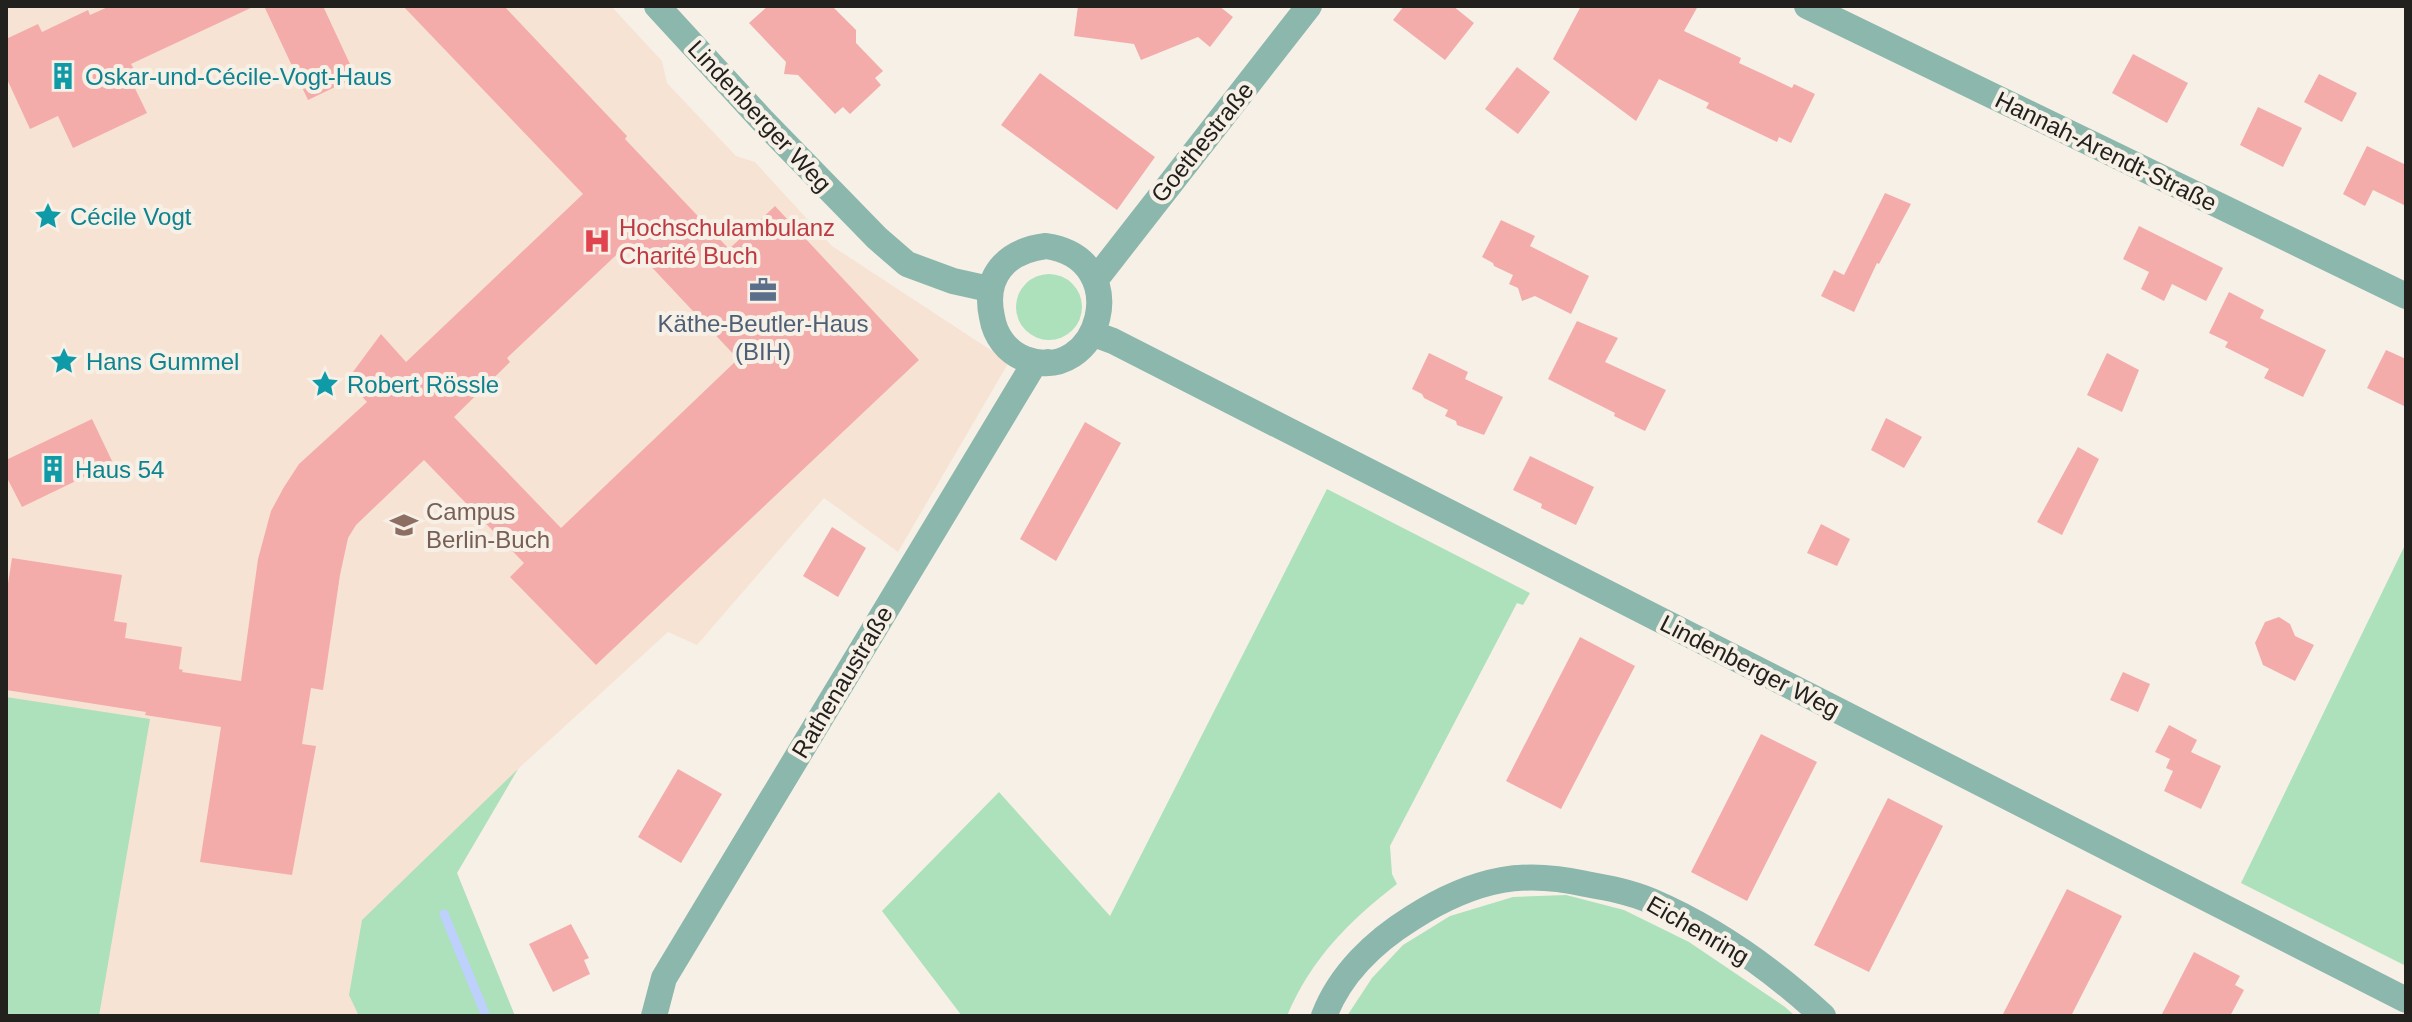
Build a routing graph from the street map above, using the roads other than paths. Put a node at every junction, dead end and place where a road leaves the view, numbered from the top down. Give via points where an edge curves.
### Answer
1 (657, 6) edge
2 (1309, 6) edge
3 (1807, 6) edge
4 (1096, 279) junction
5 (989, 289) junction
6 (2406, 296) edge
7 (1094, 334) junction
8 (1048, 362) junction
9 (2406, 1000) edge
10 (654, 1016) edge
11 (1324, 1016) edge
12 (1823, 1016) edge

1 - 5 street, Lindenberger Weg via 907,264
2 - 4 street, Goethestraße
3 - 6 street, Hannah-Arendt-Straße
4 - 5 street via 1072,253 1046,246 1003,263
4 - 7 street via 1100,303
5 - 8 street via 999,339 1018,356
7 - 8 street via 1069,357
7 - 9 street, Lindenberger Weg
8 - 10 street, Rathenaustraße via 1034,364 962,483 664,978
11 - 12 street, Eichenring via 1353,967 1387,934 1427,908 1503,880 1555,878 1623,891 1695,923 1747,955

